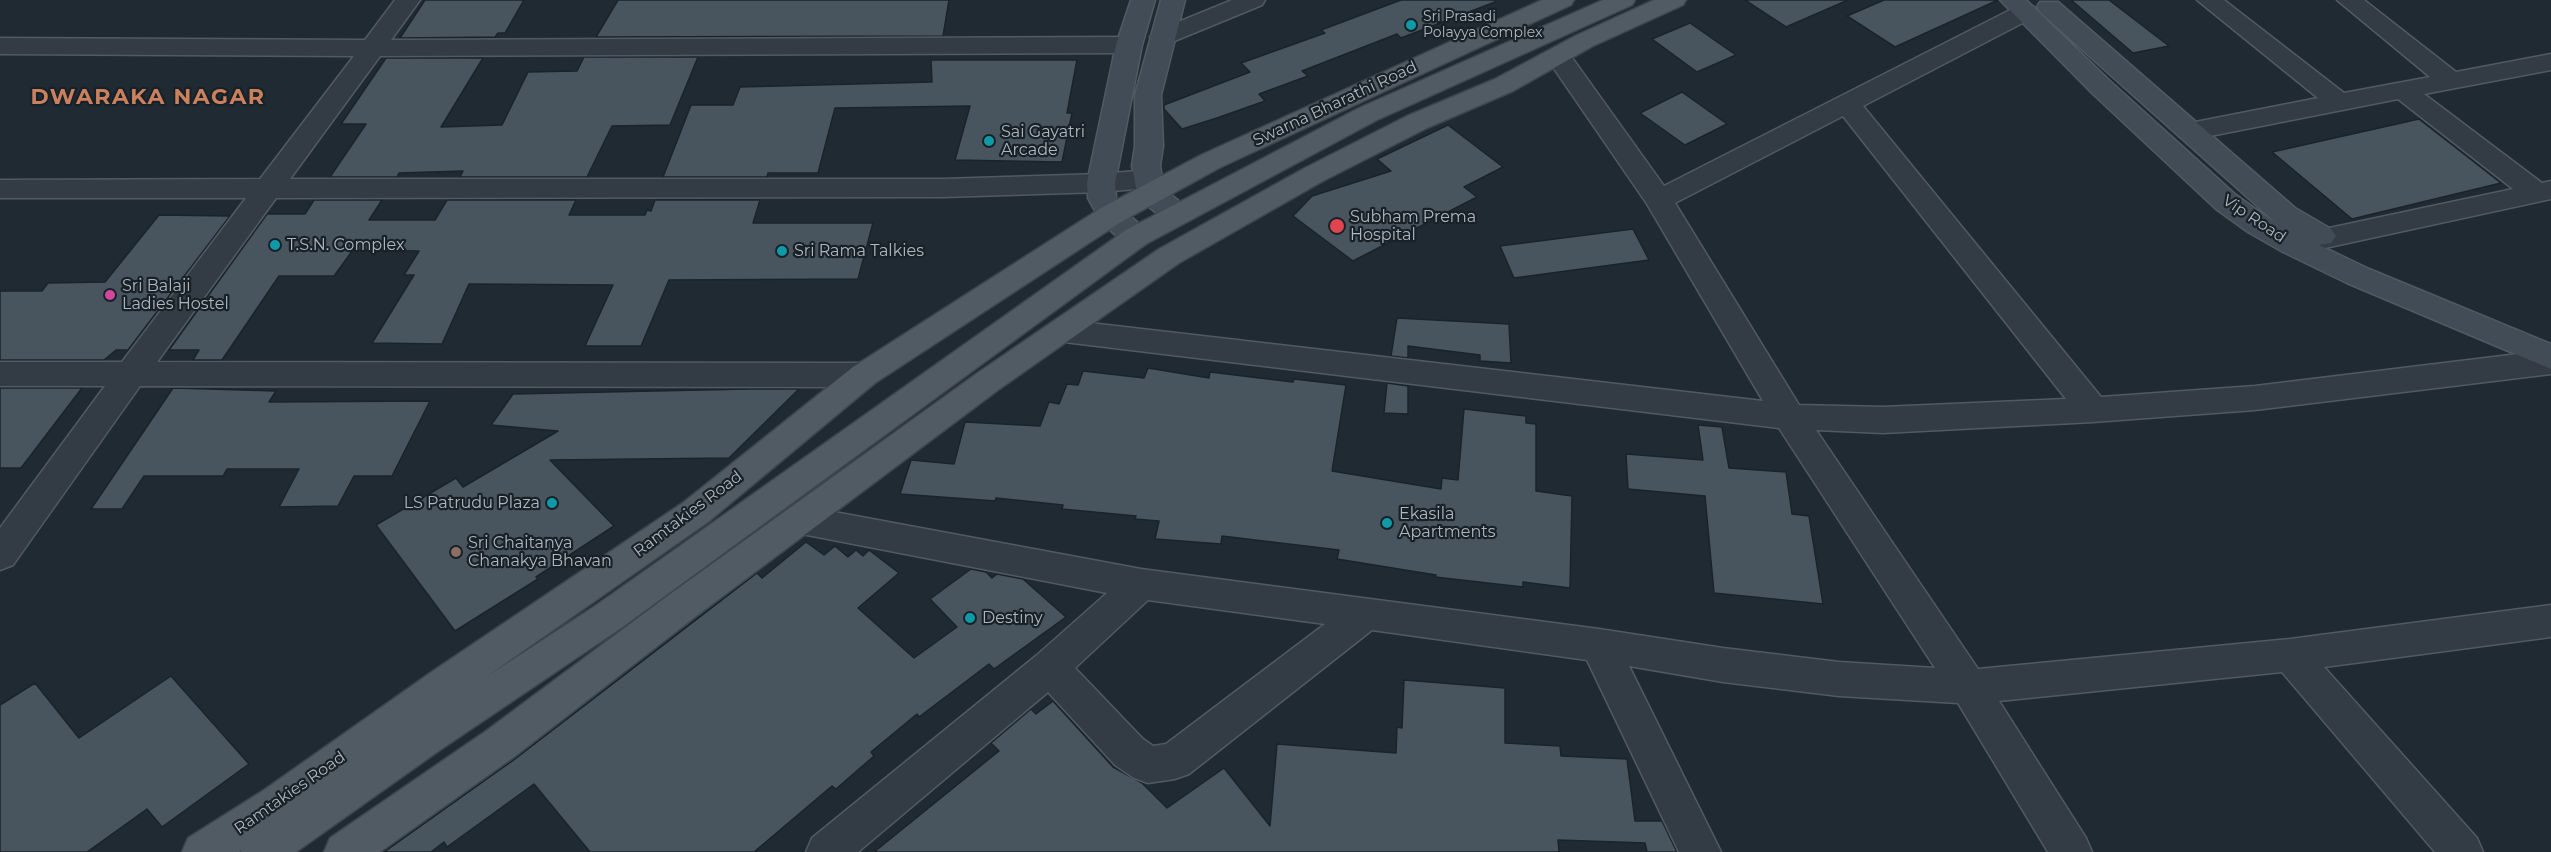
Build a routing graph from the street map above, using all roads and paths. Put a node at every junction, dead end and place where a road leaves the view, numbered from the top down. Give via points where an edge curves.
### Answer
1 (408, 0) edge
2 (1143, 0) edge
3 (1173, 0) edge
4 (1253, 0) edge
5 (1562, 0) edge
6 (1623, 0) edge
7 (1674, 0) edge
8 (2209, 0) edge
9 (2349, 0) edge
10 (2026, 4) edge
11 (1163, 37) junction
12 (1129, 45) junction
13 (0, 46) edge
14 (373, 48) junction
15 (1559, 57) junction
16 (2551, 62) edge
17 (2451, 81) junction
18 (2402, 90) junction
19 (1847, 103) junction
20 (2340, 103) junction
21 (2190, 131) junction
22 (1149, 186) junction
23 (0, 189) edge
24 (267, 190) junction
25 (2544, 191) edge
26 (1659, 200) junction
27 (1116, 212) junction
28 (1176, 214) junction
29 (2325, 237) junction
30 (1064, 331) junction
31 (2551, 336) edge
32 (2551, 357) edge
33 (2551, 362) edge
34 (0, 374) edge
35 (131, 374) junction
36 (864, 375) junction
37 (2092, 410) junction
38 (1789, 417) junction
39 (802, 520) junction
40 (0, 555) edge
41 (1141, 584) junction
42 (1367, 613) junction
43 (2551, 621) edge
44 (1599, 645) junction
45 (2290, 655) junction
46 (1050, 667) junction
47 (1969, 687) junction
48 (203, 852) edge
49 (262, 852) edge
50 (345, 852) edge
51 (827, 852) edge
52 (1701, 852) edge
53 (2071, 852) edge
54 (2462, 852) edge

1 - 14 street
2 - 12 main road
3 - 11 main road
4 - 11 street
5 - 22 main road, Swarna Bharathi Road
6 - 28 main road via 1368,114
7 - 15 main road via 1584,41
8 - 20 street
9 - 17 street
10 - 19 street
10 - 21 main road, Vip Road
10 - 32 main road, Vip Road via 2102,88 2226,202 2258,225 2358,276
11 - 22 main road via 1148,95
12 - 14 street
12 - 27 main road
13 - 14 street
14 - 24 street
15 - 26 street
15 - 30 main road via 1417,122 1241,214 1169,256
16 - 17 street
17 - 18 street
18 - 20 street
18 - 25 street
19 - 26 street
19 - 37 street
20 - 21 street
21 - 29 main road, Vip Road via 2285,214
22 - 27 street
22 - 28 main road
23 - 24 street
24 - 27 street via 932,188
24 - 35 street
25 - 29 street
26 - 38 street
27 - 28 main road
27 - 36 main road, Ramtakies Road
27 - 49 main road via 611,615 426,737
29 - 31 main road, Vip Road
30 - 38 street
30 - 39 main road via 987,382
33 - 37 street via 2255,398
34 - 35 street
35 - 36 street
35 - 40 street
36 - 48 main road, Ramtakies Road via 696,512
37 - 38 street via 1883,420
38 - 47 street
39 - 41 street
39 - 50 main road via 501,744
41 - 42 street
41 - 46 street
42 - 44 street
42 - 46 street via 1175,761 1148,765 1129,752
43 - 45 street
44 - 47 street via 1839,679
44 - 52 street
45 - 47 street
45 - 54 street
46 - 51 street
47 - 53 street

